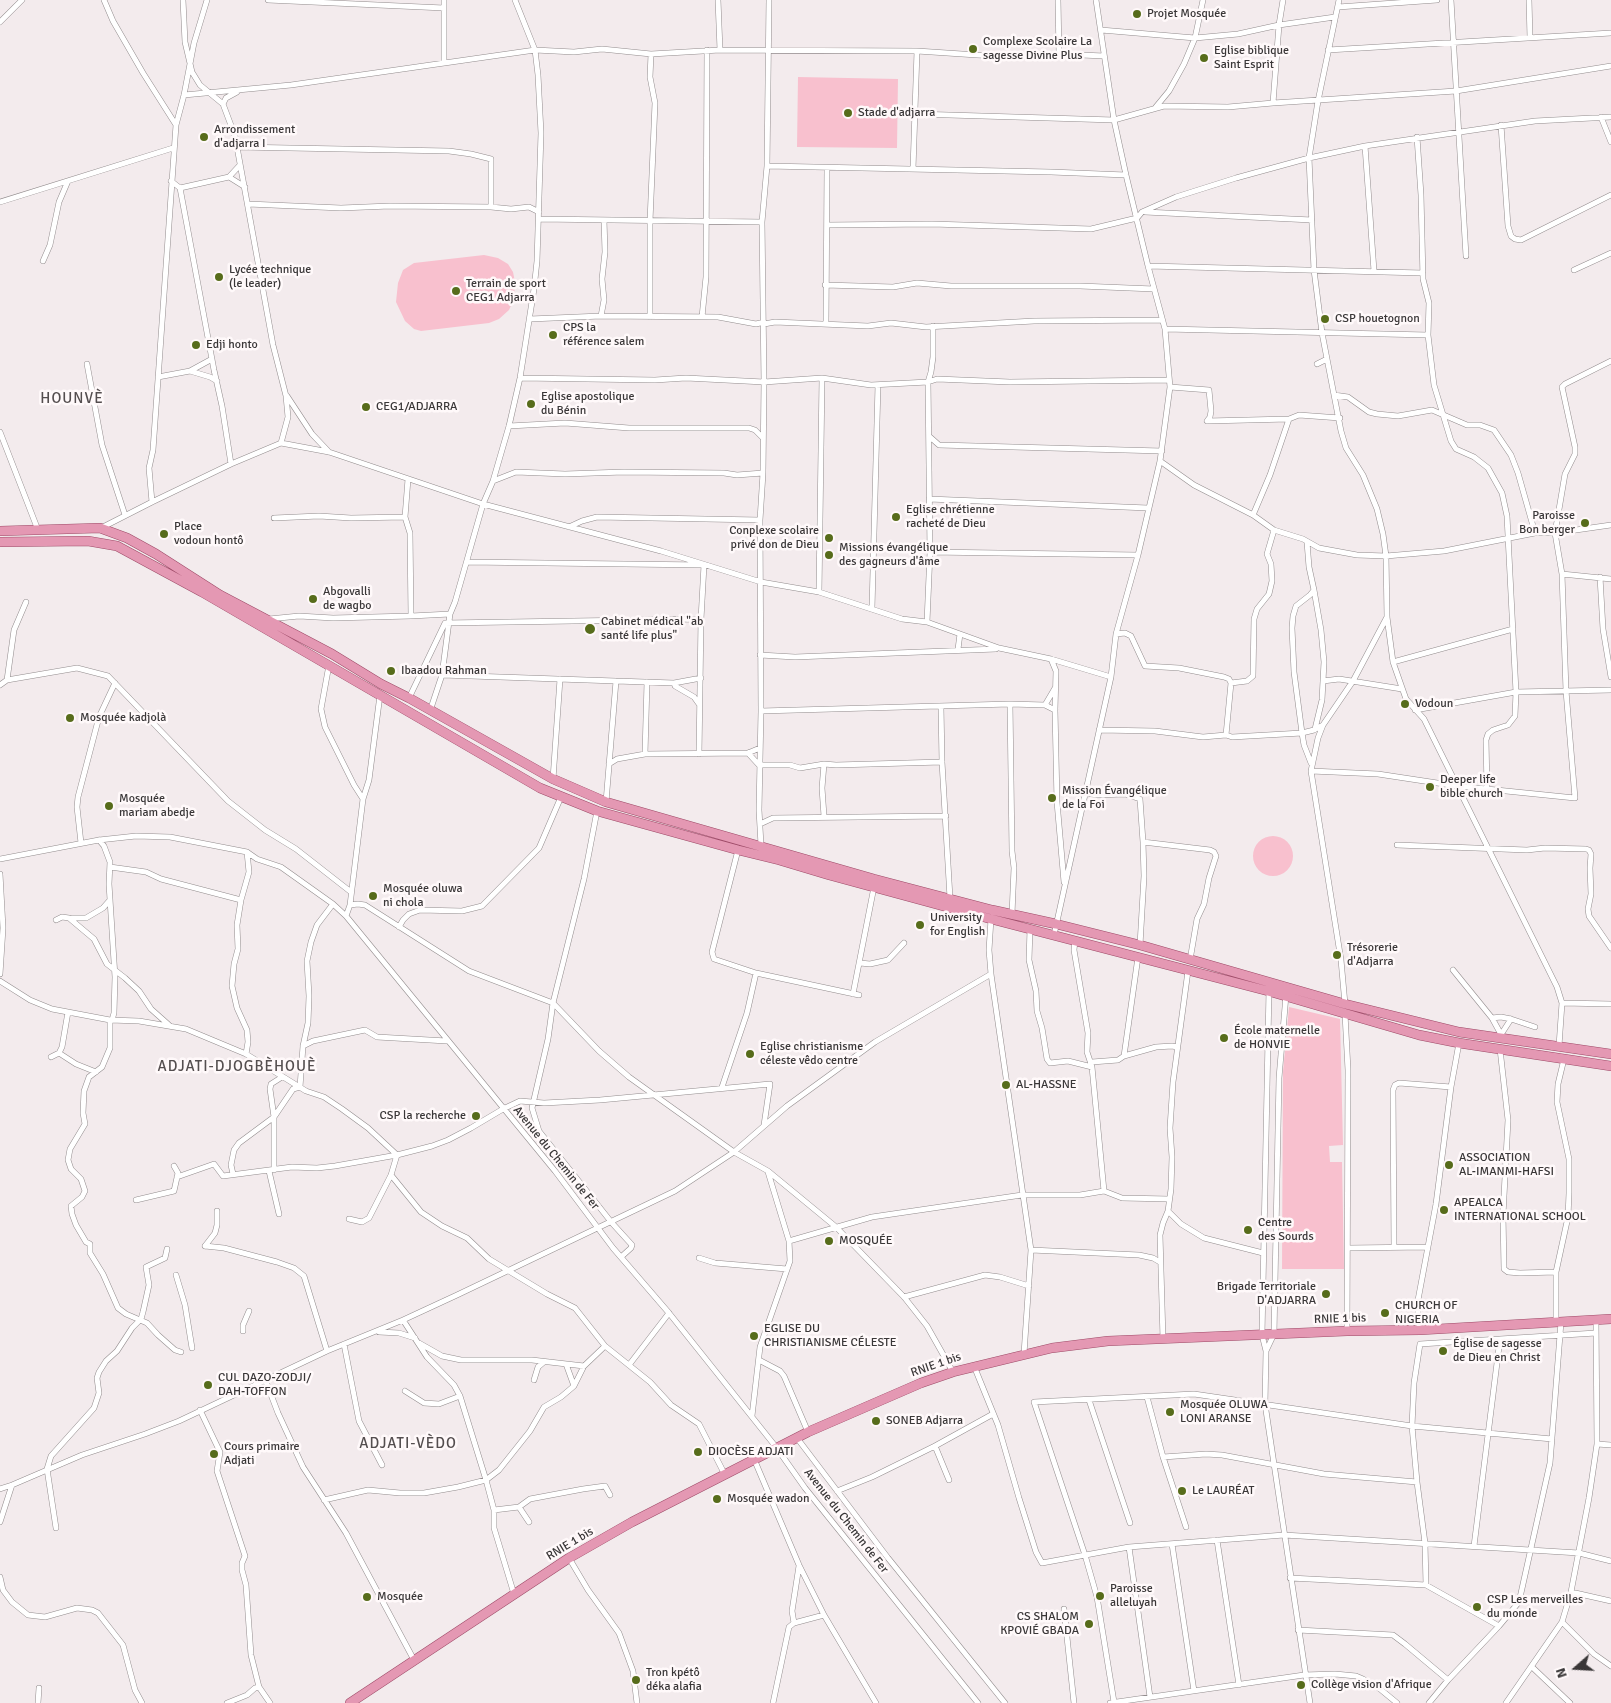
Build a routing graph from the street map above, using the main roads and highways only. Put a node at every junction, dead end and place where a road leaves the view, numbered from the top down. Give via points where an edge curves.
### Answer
1 (0, 531) edge
2 (0, 542) edge
3 (1269, 987) junction
4 (1345, 1009) junction
5 (1611, 1054) edge
6 (1611, 1066) edge
7 (1611, 1319) edge
8 (350, 1703) edge

1 - 3 main road via 100,528 127,538 220,595 553,779 606,802 874,879 1140,945
2 - 3 main road via 88,541 118,546 540,788 596,811 1188,971
3 - 4 main road via 1286,996
3 - 4 main road via 1287,987
4 - 5 main road via 1459,1032
4 - 6 main road via 1419,1035
7 - 8 main road, RNIE 1 bis via 1081,1344 974,1365 905,1390 808,1432 646,1513 569,1558

